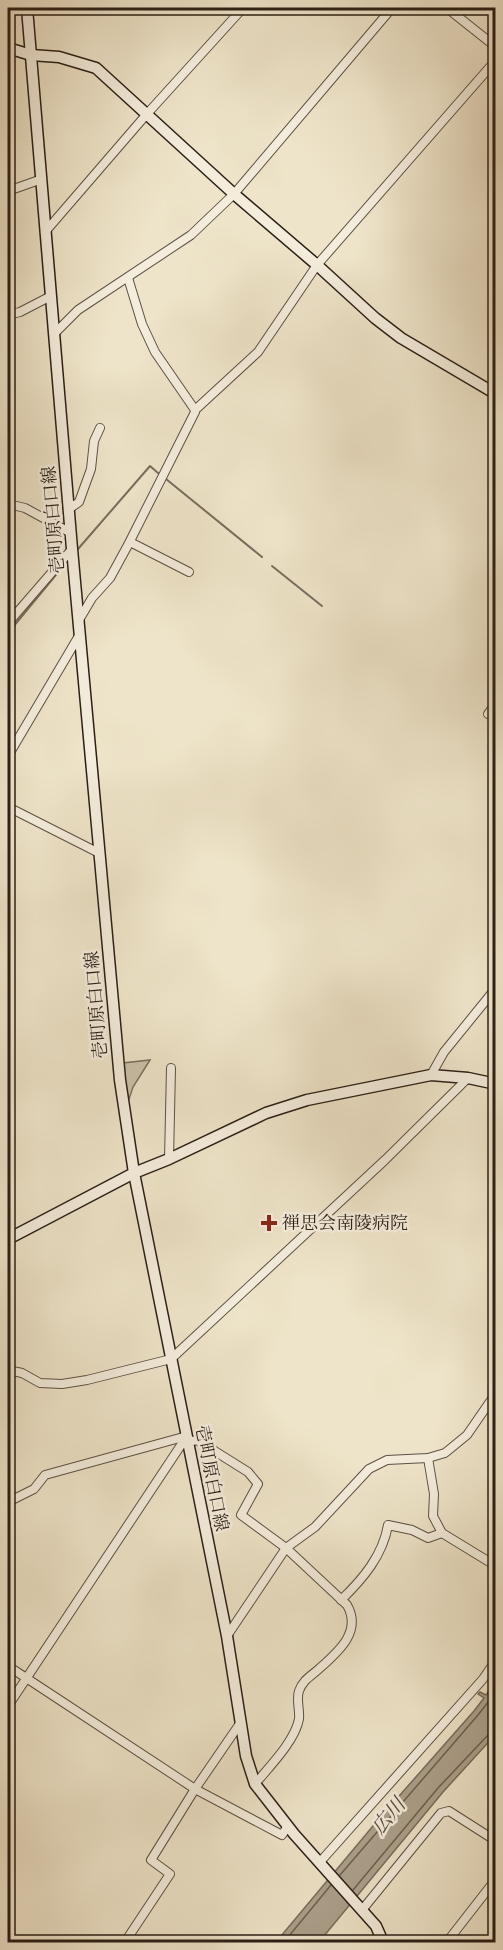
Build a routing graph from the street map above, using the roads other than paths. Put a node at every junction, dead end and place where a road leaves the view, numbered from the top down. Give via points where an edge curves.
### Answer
1 (27, 8) edge
2 (243, 8) edge
3 (392, 8) edge
4 (447, 8) edge
5 (495, 47) edge
6 (8, 48) edge
7 (31, 55) junction
8 (495, 60) edge
9 (146, 115) junction
10 (42, 179) junction
11 (8, 191) edge
12 (234, 194) junction
13 (45, 232) junction
14 (317, 265) junction
15 (128, 278) junction
16 (51, 296) junction
17 (8, 315) edge
18 (54, 334) junction
19 (495, 394) edge
20 (195, 410) junction
21 (100, 428) dead end
22 (8, 504) edge
23 (69, 509) junction
24 (71, 533) junction
25 (130, 542) junction
26 (72, 549) junction
27 (189, 572) dead end
28 (79, 620) junction
29 (8, 623) edge
30 (80, 634) junction
31 (495, 703) edge
32 (488, 714) dead end
33 (8, 756) edge
34 (8, 807) edge
35 (99, 853) junction
36 (495, 988) edge
37 (171, 1068) dead end
38 (431, 1075) junction
39 (468, 1078) junction
40 (495, 1084) edge
41 (170, 1159) junction
42 (134, 1173) junction
43 (8, 1239) edge
44 (171, 1359) junction
45 (8, 1370) edge
46 (495, 1394) edge
47 (187, 1439) junction
48 (428, 1458) junction
49 (8, 1502) edge
50 (442, 1533) junction
51 (286, 1548) junction
52 (495, 1566) edge
53 (341, 1600) junction
54 (227, 1636) junction
55 (495, 1660) edge
56 (8, 1665) edge
57 (26, 1678) junction
58 (8, 1706) edge
59 (241, 1722) junction
60 (255, 1784) junction
61 (195, 1789) junction
62 (288, 1826) junction
63 (495, 1841) edge
64 (323, 1866) junction
65 (495, 1879) edge
66 (361, 1908) junction
67 (450, 1938) dead end
68 (125, 1942) edge
69 (383, 1942) edge

1 - 7 main road, 壱町原白口線
2 - 9 street
3 - 12 street
4 - 5 street
6 - 7 main road
7 - 9 main road via 59,57 96,68
7 - 10 main road, 壱町原白口線
8 - 14 street
9 - 12 main road
9 - 13 street
10 - 11 street
10 - 13 main road, 壱町原白口線
12 - 14 main road
12 - 15 street via 191,235
13 - 16 main road, 壱町原白口線
14 - 19 main road via 383,325
14 - 20 street via 258,352
15 - 18 street via 78,309
15 - 20 street via 155,352
16 - 17 street
16 - 18 main road, 壱町原白口線
18 - 23 main road, 壱町原白口線
20 - 25 street
21 - 23 street via 79,502
22 - 24 street via 25,508
23 - 24 main road, 壱町原白口線
24 - 26 main road, 壱町原白口線
25 - 27 street
25 - 28 street
26 - 28 main road, 壱町原白口線
26 - 29 street
28 - 30 main road, 壱町原白口線
30 - 33 street
30 - 35 main road, 壱町原白口線
31 - 32 street
34 - 35 street
35 - 42 main road, 壱町原白口線 via 120,1080
36 - 38 street via 444,1052
37 - 41 street
38 - 39 main road
38 - 41 main road via 307,1100 266,1113
39 - 40 main road
39 - 44 street
41 - 42 main road
42 - 43 main road
42 - 44 main road, 壱町原白口線
44 - 45 street via 62,1384 40,1383
44 - 47 main road, 壱町原白口線
46 - 48 street via 467,1435 446,1453
47 - 49 street via 45,1475 34,1489
47 - 51 street via 198,1440 258,1484 241,1515
47 - 54 main road, 壱町原白口線
47 - 57 street
48 - 50 street via 433,1516
48 - 51 street via 387,1460 369,1469 315,1527
50 - 52 street
50 - 53 street via 428,1538 388,1525 385,1541 371,1567
51 - 53 street
51 - 54 street
53 - 60 street via 352,1614 349,1637 306,1679 298,1692 299,1720
54 - 59 main road, 壱町原白口線
55 - 64 street
56 - 57 street
57 - 58 street
57 - 61 street
59 - 60 main road, 壱町原白口線
59 - 61 street
60 - 62 main road, 壱町原白口線
61 - 62 street via 282,1835
61 - 68 street via 151,1860 170,1874
62 - 64 main road, 壱町原白口線
63 - 66 street via 449,1811 441,1813
64 - 66 main road, 壱町原白口線
65 - 67 street
66 - 69 main road, 壱町原白口線

